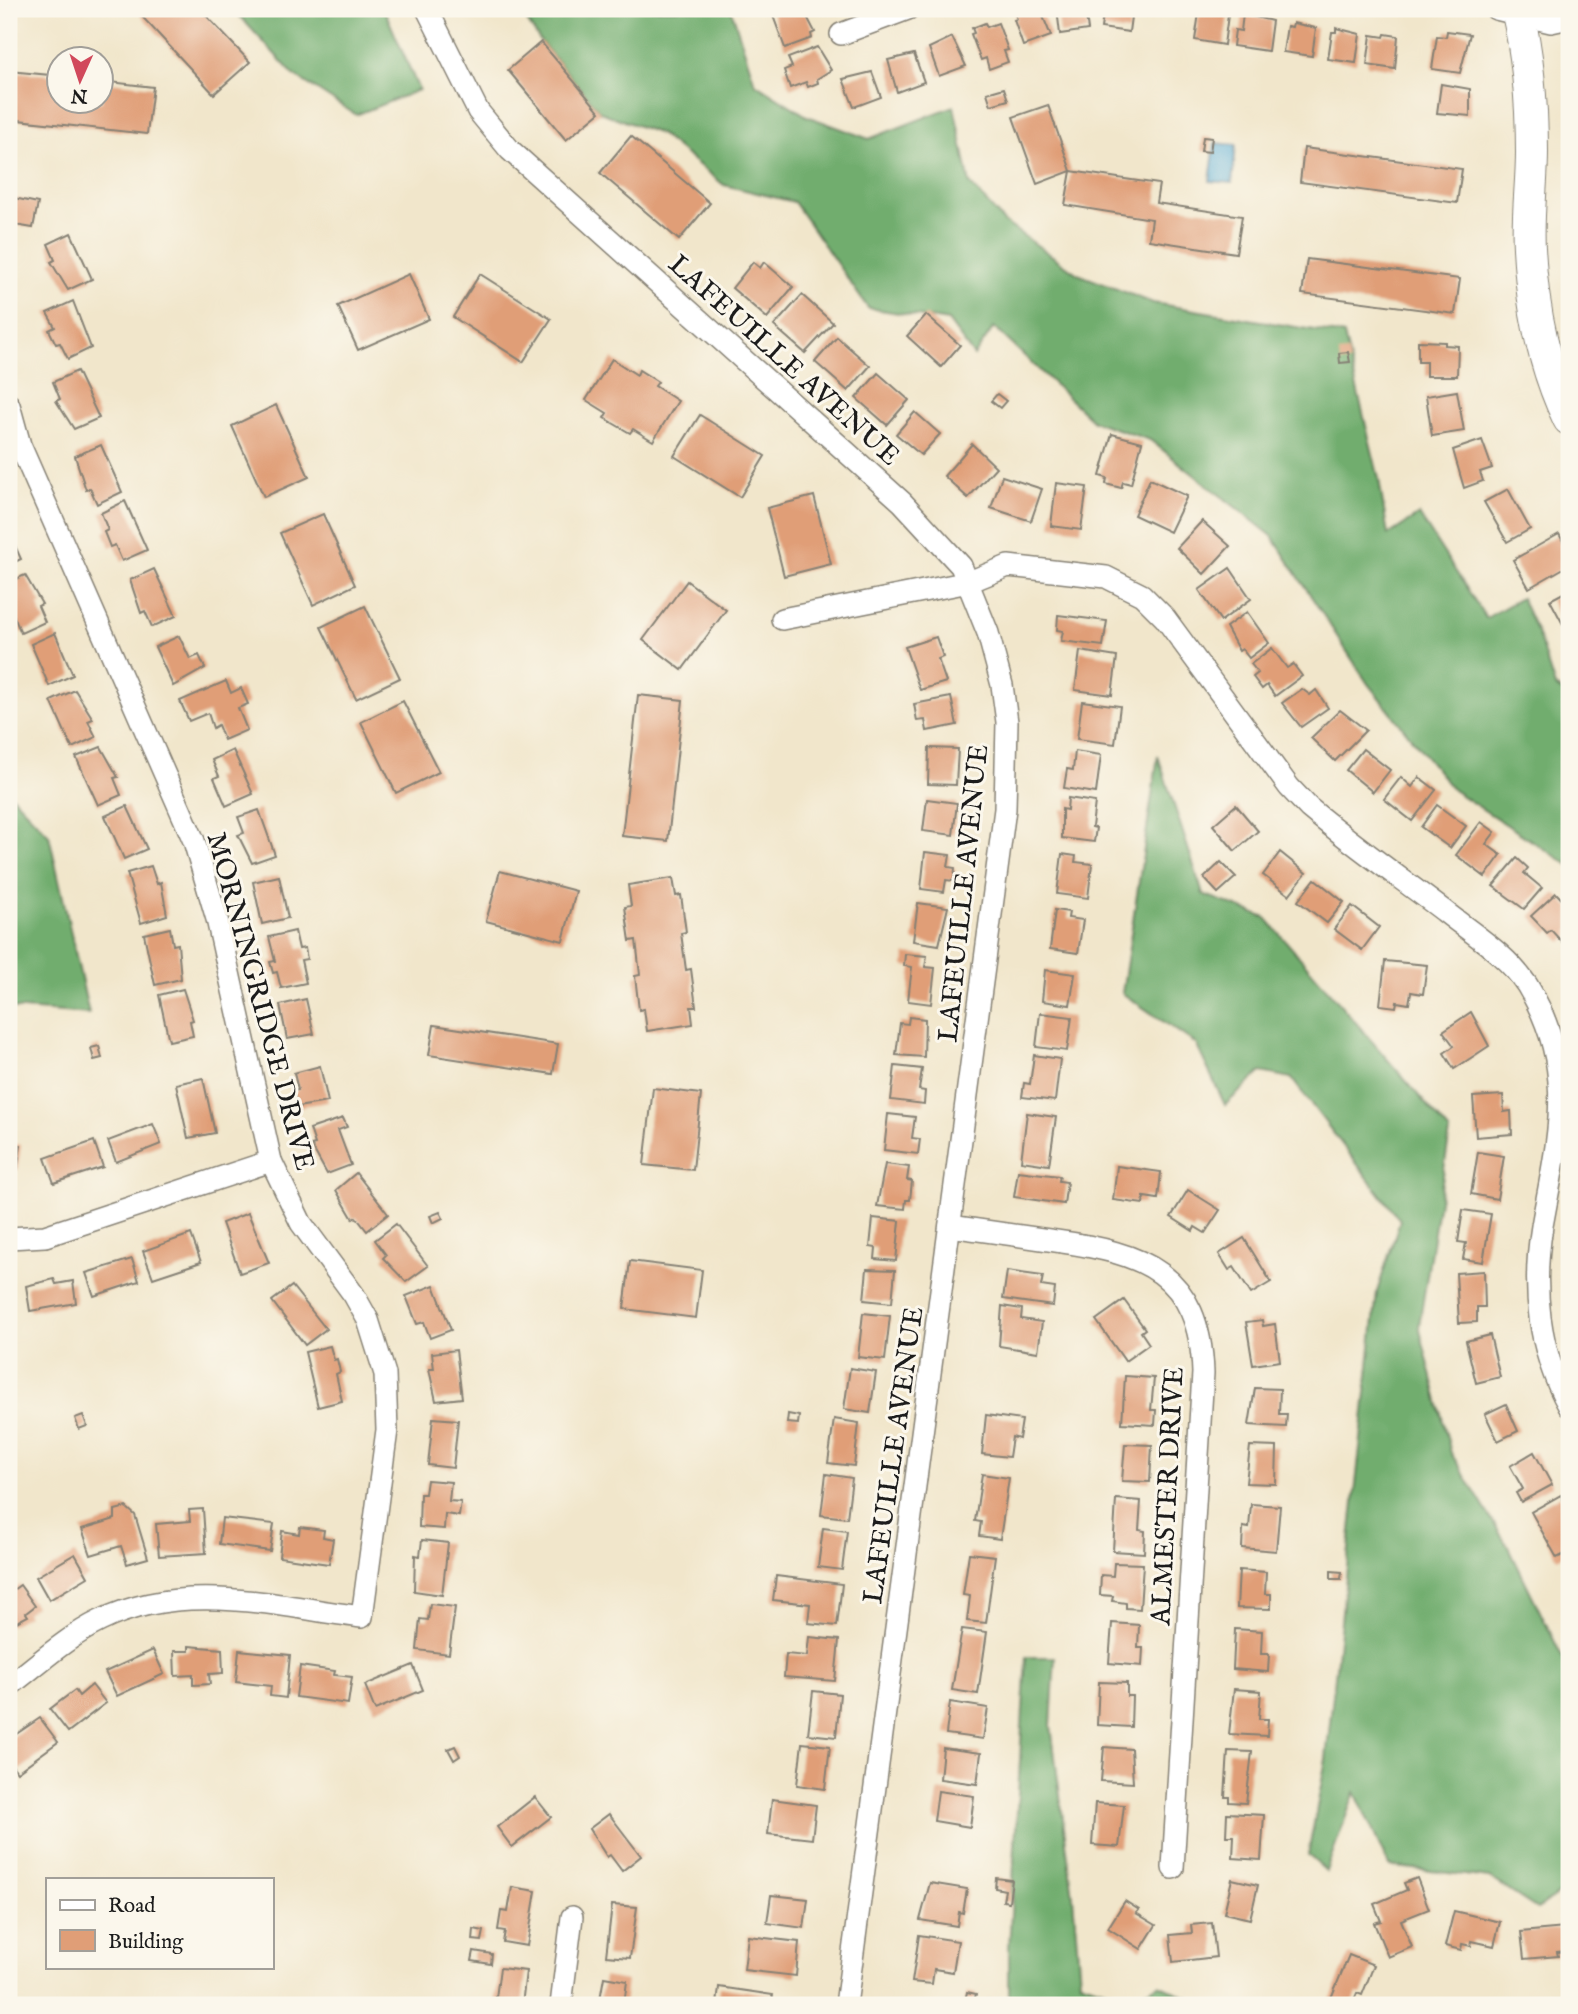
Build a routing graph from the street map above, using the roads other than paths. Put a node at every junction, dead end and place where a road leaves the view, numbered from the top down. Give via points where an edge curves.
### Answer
1 (426, 9) edge
2 (908, 9) edge
3 (1514, 10) edge
4 (1569, 18) edge
5 (841, 34) dead end
6 (9, 405) edge
7 (1569, 419) edge
8 (969, 582) junction
9 (782, 619) dead end
10 (271, 1161) junction
11 (950, 1226) junction
12 (9, 1238) edge
13 (1569, 1406) edge
14 (9, 1686) edge
15 (1173, 1868) dead end
16 (572, 1917) dead end
17 (561, 2005) edge
18 (846, 2005) edge

1 - 8 street, LAFEUILLE AVENUE via 478,111 510,150 902,502 961,566
2 - 5 street
3 - 4 street via 1551,22
3 - 7 main road via 1525,46 1531,103 1528,225 1532,281 1550,371
6 - 10 street, MORNINGRIDGE DRIVE via 20,445 194,841 217,919
8 - 9 street
8 - 11 street, LAFEUILLE AVENUE via 1002,685 1009,761
8 - 13 street via 1008,566 1105,577 1142,595 1165,618 1309,808 1488,944 1525,984 1554,1040 1563,1076 1561,1132 1542,1228 1538,1303 1551,1370
10 - 12 street via 45,1236
10 - 14 street, MORNINGRIDGE DRIVE via 301,1223 355,1295 385,1374 387,1430 362,1617 211,1597 149,1603 98,1622
11 - 15 street, ALMESTER DRIVE via 1111,1248 1138,1258 1172,1284 1197,1327 1203,1373
11 - 18 street, LAFEUILLE AVENUE
16 - 17 street

